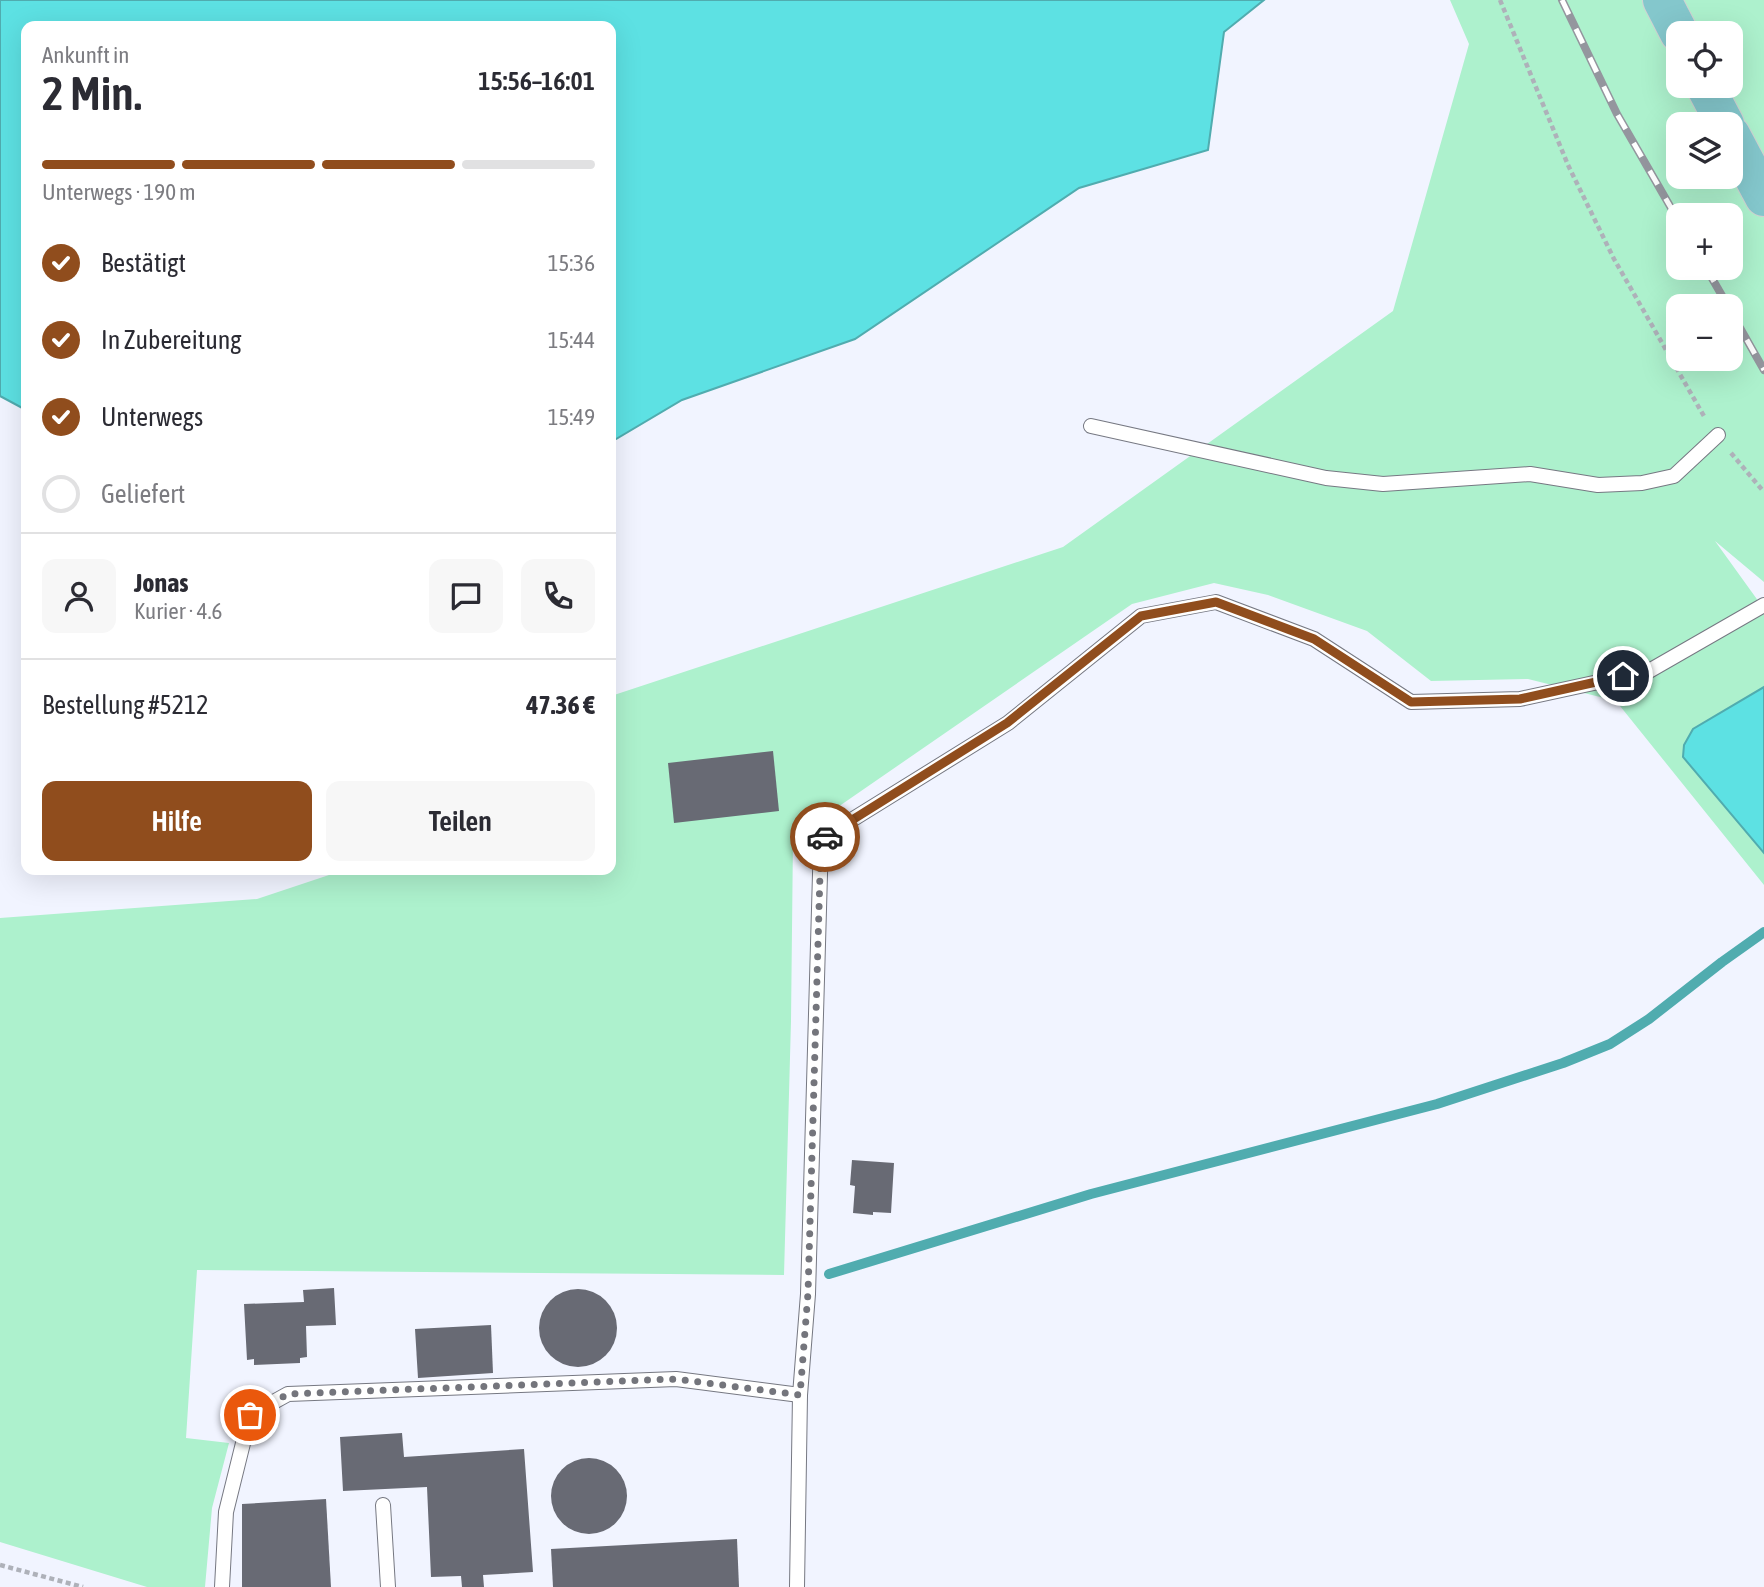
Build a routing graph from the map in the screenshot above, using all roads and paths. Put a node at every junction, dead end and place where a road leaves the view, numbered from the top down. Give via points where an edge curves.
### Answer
1 (1500, 0) edge
2 (1662, 0) edge
3 (1673, 21) edge
4 (1743, 158) edge
5 (1764, 197) edge
6 (1091, 426) dead end
7 (1717, 435) junction
8 (1764, 492) edge
9 (1764, 605) edge
10 (800, 1395) junction
11 (383, 1505) dead end
12 (0, 1565) edge
13 (83, 1587) edge
14 (222, 1587) edge
15 (388, 1587) edge
16 (797, 1587) edge

1 - 7 path via 1568,165 1614,259
2 - 3 main road
4 - 5 main road
6 - 7 lane via 1326,478 1383,484 1530,474 1598,485 1642,483 1674,476
7 - 8 path
9 - 10 lane via 1649,671 1520,699 1411,702 1314,639 1216,602 1141,616 1007,723 821,839 808,1293
10 - 14 lane via 676,1379 288,1394 250,1415 226,1512
10 - 16 lane
11 - 15 lane
12 - 13 path

